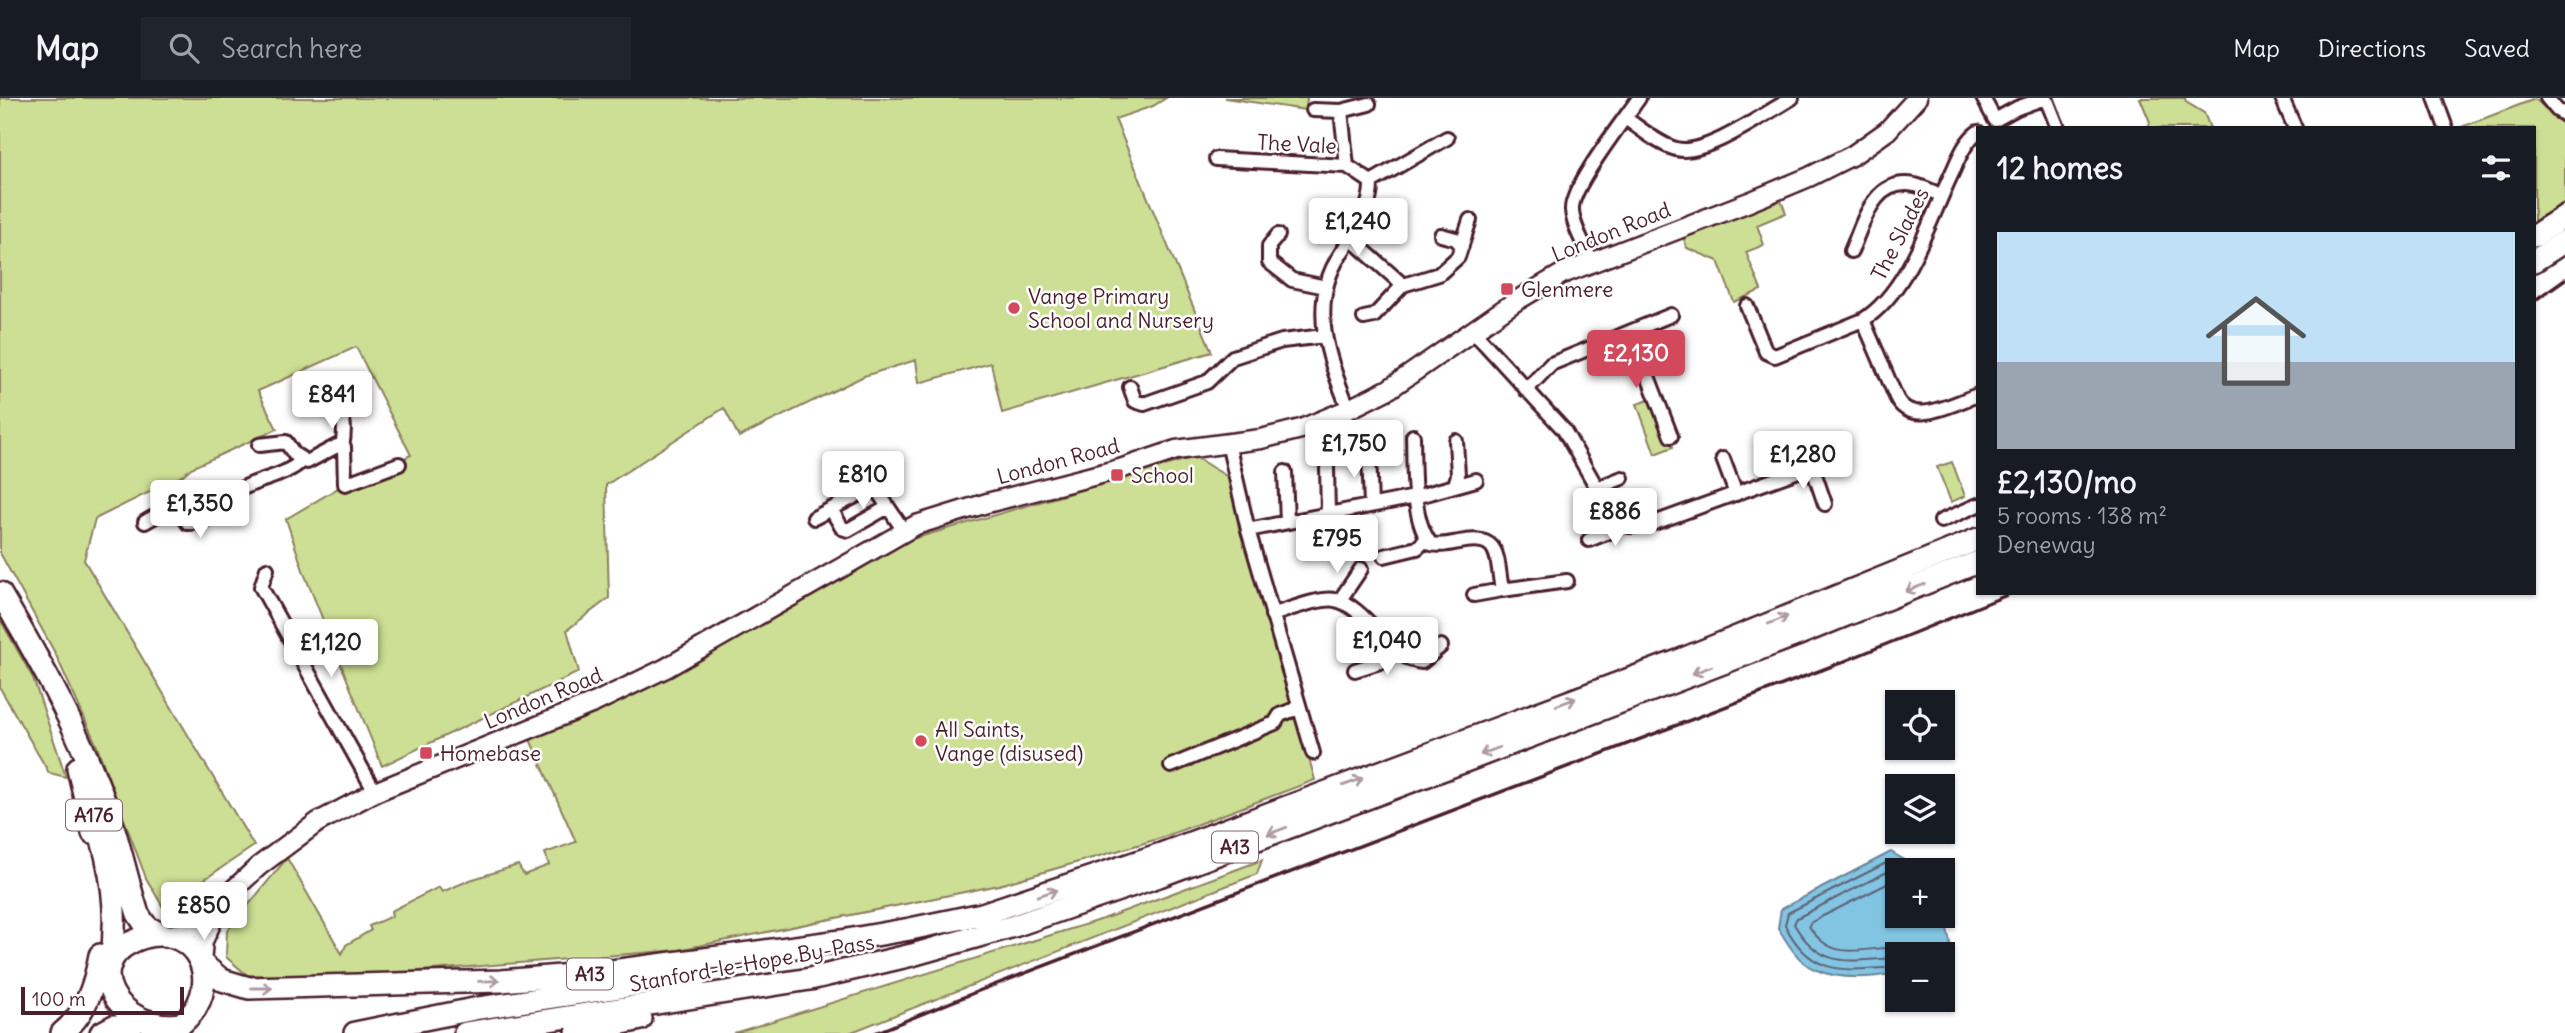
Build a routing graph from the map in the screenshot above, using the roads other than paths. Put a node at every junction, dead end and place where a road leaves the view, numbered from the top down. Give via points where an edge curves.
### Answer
1 (1639, 98) edge
2 (1792, 98) edge
3 (1916, 98) edge
4 (1983, 98) edge
5 (2045, 98) edge
6 (2282, 98) edge
7 (2435, 98) edge
8 (2547, 98) edge
9 (1369, 104) dead end
10 (1313, 110) dead end
11 (1340, 111) junction
12 (2565, 115) edge
13 (1625, 118) junction
14 (1995, 120) junction
15 (1987, 126) edge
16 (2057, 126) edge
17 (2294, 126) edge
18 (2445, 126) edge
19 (1976, 133) edge
20 (1447, 138) dead end
21 (1216, 159) dead end
22 (1347, 166) junction
23 (1371, 182) junction
24 (1941, 195) junction
25 (2565, 216) edge
26 (1470, 220) dead end
27 (1278, 235) dead end
28 (1441, 235) dead end
29 (2536, 235) edge
30 (1351, 239) junction
31 (2565, 241) edge
32 (1462, 246) junction
33 (1851, 251) dead end
34 (2536, 260) edge
35 (1592, 262) junction
36 (1403, 285) junction
37 (1326, 287) junction
38 (1747, 306) dead end
39 (1671, 315) dead end
40 (1364, 318) dead end
41 (1863, 320) junction
42 (1472, 330) junction
43 (1631, 332) junction
44 (1324, 336) junction
45 (1130, 387) dead end
46 (1526, 390) junction
47 (332, 391) dead end
48 (1976, 396) edge
49 (1349, 409) junction
50 (1413, 436) dead end
51 (1671, 436) dead end
52 (1456, 442) dead end
53 (1228, 443) junction
54 (259, 445) dead end
55 (342, 447) junction
56 (1369, 453) dead end
57 (1837, 457) dead end
58 (1723, 459) dead end
59 (303, 460) junction
60 (398, 464) dead end
61 (1812, 466) junction
62 (1327, 468) dead end
63 (1285, 472) dead end
64 (1622, 478) dead end
65 (1476, 480) dead end
66 (1455, 485) junction
67 (1598, 488) junction
68 (1736, 494) junction
69 (1415, 497) junction
70 (1825, 504) dead end
71 (1371, 505) junction
72 (1976, 506) edge
73 (888, 507) junction
74 (831, 509) junction
75 (1328, 514) junction
76 (814, 517) dead end
77 (1941, 521) dead end
78 (145, 522) dead end
79 (1287, 522) junction
80 (1618, 522) junction
81 (1248, 530) junction
82 (904, 531) junction
83 (1427, 539) junction
84 (1589, 540) dead end
85 (1976, 540) edge
86 (1384, 556) dead end
87 (1976, 563) edge
88 (267, 569) dead end
89 (1361, 569) dead end
90 (1567, 581) dead end
91 (1502, 590) junction
92 (0, 593) edge
93 (1474, 595) dead end
94 (1340, 600) junction
95 (1272, 615) junction
96 (1394, 646) junction
97 (1441, 646) dead end
98 (1355, 670) dead end
99 (43, 672) junction
100 (1298, 708) junction
101 (1313, 753) dead end
102 (1171, 766) dead end
103 (78, 768) junction
104 (375, 792) junction
105 (222, 902) junction
106 (982, 914) junction
107 (164, 936) junction
108 (201, 963) junction
109 (110, 975) junction
110 (810, 979) junction
111 (136, 1029) edge
112 (176, 1029) edge
113 (62, 1033) edge
114 (76, 1033) edge
115 (101, 1033) edge
116 (355, 1033) edge
117 (465, 1033) edge
118 (577, 1033) edge

1 - 13 street
2 - 13 street via 1712,143 1686,151 1672,148
3 - 35 main road, London Road via 1887,131 1809,177
4 - 14 street
5 - 14 street
5 - 16 street
6 - 17 street
7 - 18 street
8 - 12 street
9 - 11 street
10 - 11 street
11 - 22 street
13 - 35 street via 1572,200 1573,216
14 - 15 street
19 - 24 street, The Slades
20 - 23 street
21 - 22 street, The Vale
22 - 23 street, The Vale
23 - 30 street via 1372,197
24 - 33 street via 1915,185 1881,191
24 - 41 street, The Slades via 1903,279 1876,312
25 - 29 main road
26 - 32 street
27 - 37 street via 1262,245 1269,262 1293,280
28 - 32 street
30 - 36 street
30 - 37 street
31 - 34 main road
32 - 36 street via 1458,257 1439,274
35 - 42 main road, London Road via 1562,274
36 - 40 street via 1374,316
37 - 44 street
38 - 41 street, The Slades via 1766,352 1775,356
39 - 43 street
41 - 48 street via 1896,397 1908,411 1928,412
42 - 46 street
42 - 49 main road, London Road via 1389,389
43 - 46 street via 1551,364
43 - 51 street
44 - 45 street via 1282,341 1233,357 1207,382 1144,404 1135,401
44 - 49 street via 1331,368
46 - 67 street via 1564,430
47 - 55 street via 346,428
49 - 53 main road, London Road via 1301,429
50 - 69 street
52 - 66 street
53 - 81 street
53 - 82 main road, London Road via 1175,450 1121,470
54 - 59 street via 286,442
55 - 59 street
55 - 60 street via 345,484
56 - 71 street
57 - 61 street
58 - 68 street
59 - 78 street via 274,478 244,487 202,523 188,523 175,505
61 - 68 street
61 - 70 street
62 - 75 street
63 - 79 street
64 - 67 street
65 - 66 street
66 - 69 street
67 - 80 street via 1612,519
68 - 80 street via 1654,523 1630,526
69 - 71 street
69 - 83 street
71 - 75 street
72 - 77 street
73 - 74 street via 876,489 869,489
73 - 74 street via 848,530
73 - 82 street
74 - 76 street
75 - 79 street
79 - 81 street
80 - 84 street via 1609,532
81 - 95 street
82 - 104 main road, London Road via 596,702
83 - 86 street via 1418,548
83 - 91 street via 1443,546 1487,541 1494,548
106 -> 85 main road, A13 via 1161,854 1678,661
87 -> 110 main road, A13 via 1083,904 912,955
88 - 104 street via 261,587
89 - 94 street
90 - 91 street
91 - 93 street
92 - 99 main road, A176
94 - 95 street
94 - 96 street
95 - 100 street
96 - 97 street via 1419,663
96 - 98 street via 1380,662
99 - 103 main road, A176
99 - 107 main road, A176 via 101,792 138,914 146,926
100 - 101 street
100 - 102 street via 1280,715 1275,723
103 - 109 main road, A176 via 114,891 116,929
103 - 113 main road, A176 via 102,872 105,913 91,990 75,1021
104 - 105 main road, London Road via 286,844
105 - 107 main road, London Road via 188,929
105 - 108 main road, London Road via 205,934
108 -> 106 main road, A13 via 222,980 249,988 547,978 750,955
106 - 116 main road, Stanford-le-Hope By-Pass / A13 via 786,961 480,1008
107 - 108 main road, A176 via 183,941
107 - 109 main road via 131,943 116,956
108 - 112 main road via 199,1000
109 - 111 main road via 109,995 117,1011
109 - 114 main road via 103,1006
110 - 117 main road, A13
110 - 118 main road, A13
111 - 112 main road
111 - 115 main road via 114,1026

